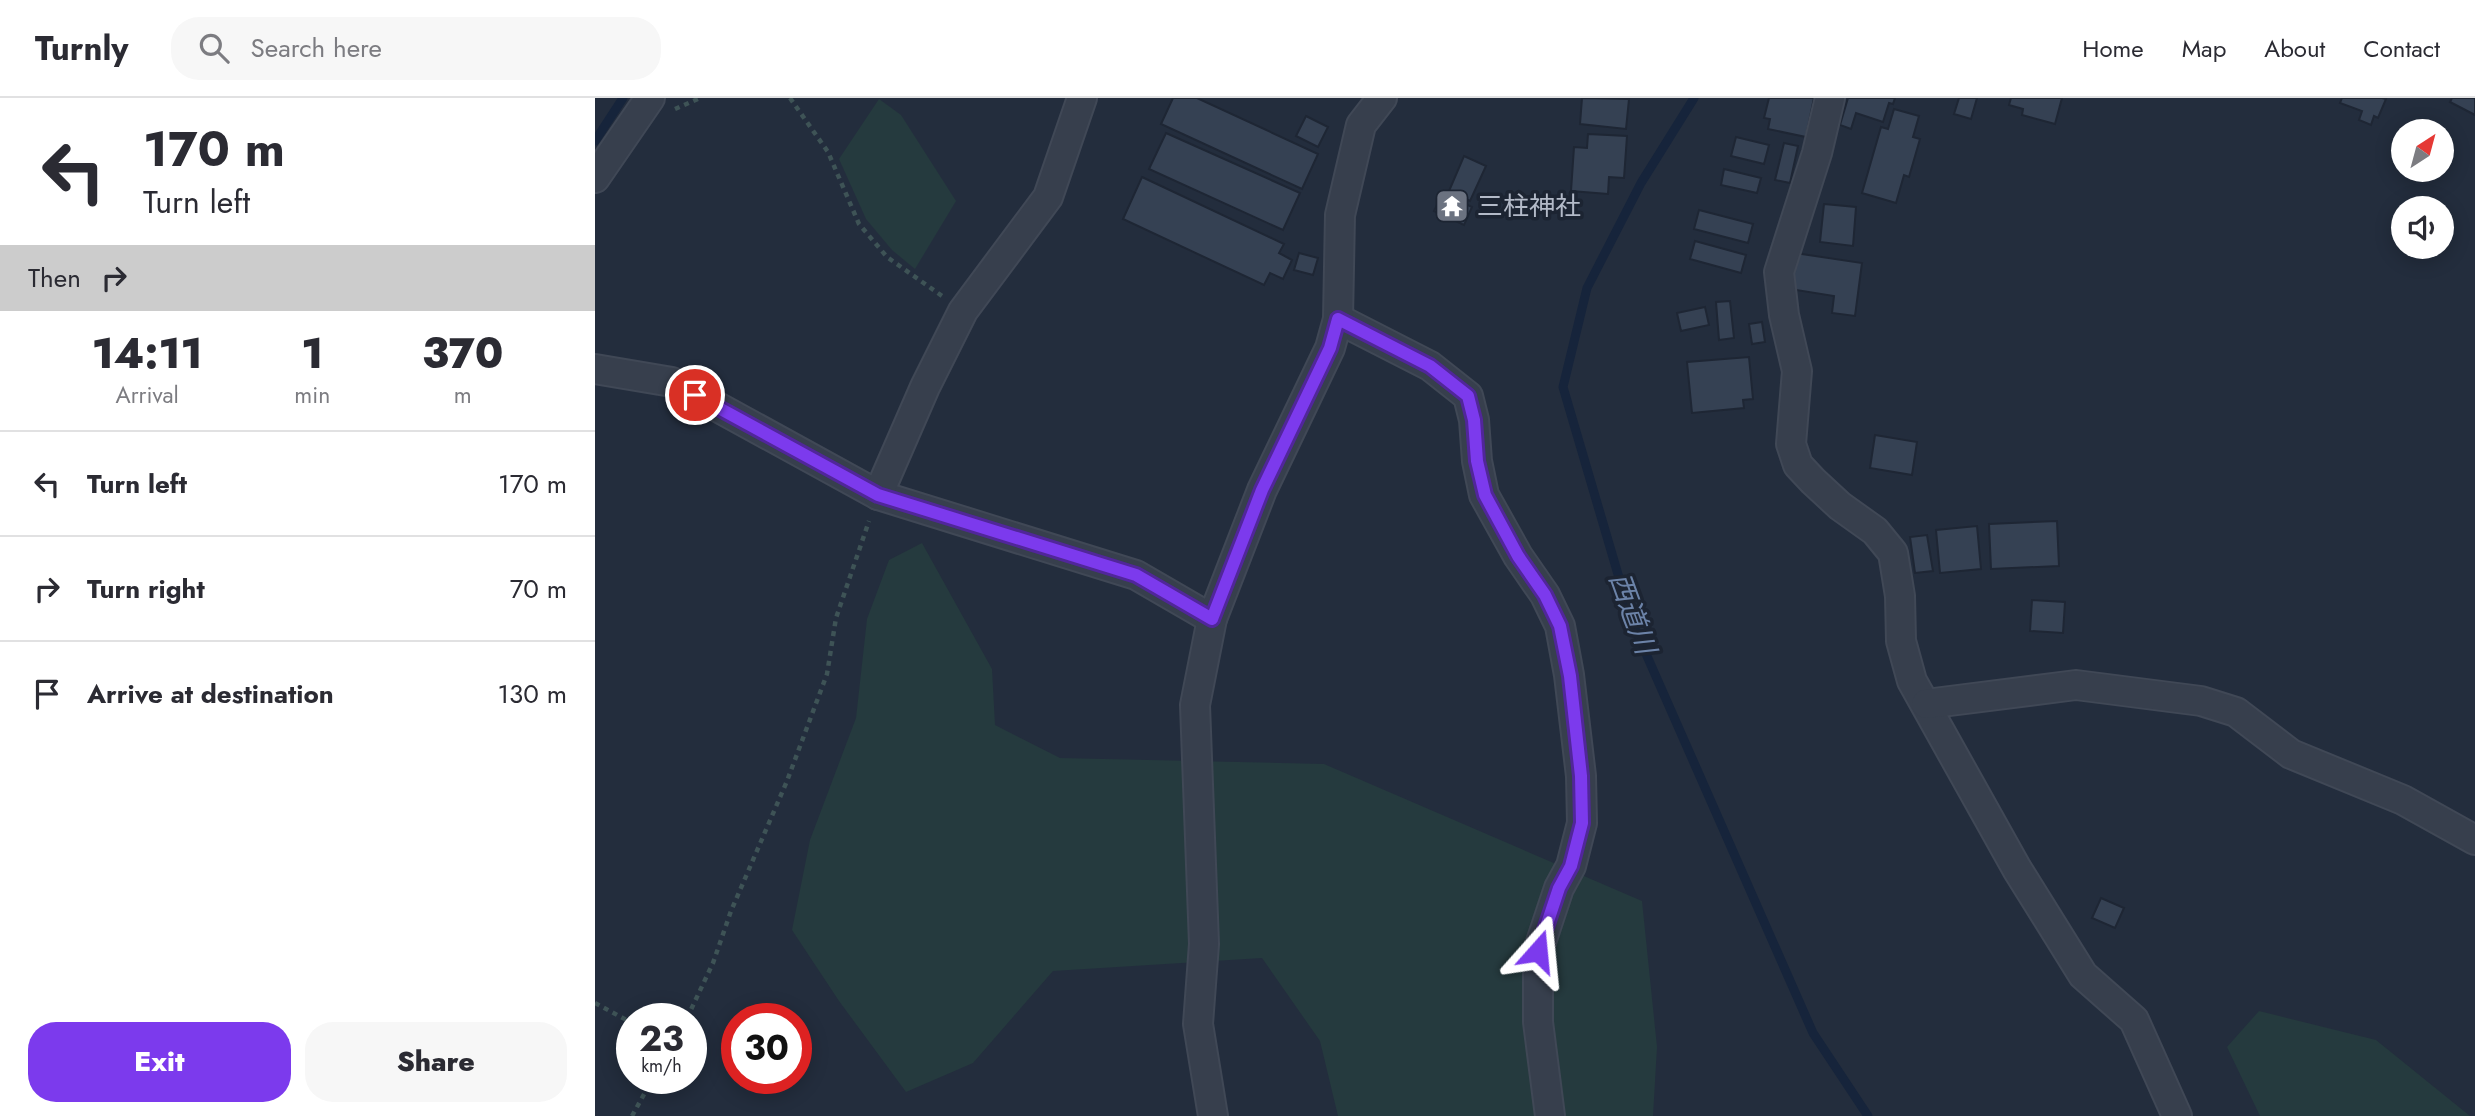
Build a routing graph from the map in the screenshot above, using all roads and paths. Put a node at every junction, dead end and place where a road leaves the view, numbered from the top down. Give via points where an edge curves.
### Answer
1 (650, 98) edge
2 (790, 98) edge
3 (1082, 98) edge
4 (1382, 98) edge
5 (1831, 98) edge
6 (595, 178) edge
7 (963, 311) junction
8 (1338, 319) junction
9 (595, 369) edge
10 (878, 495) junction
11 (1212, 619) junction
12 (1926, 704) junction
13 (2475, 840) edge
14 (595, 1003) edge
15 (694, 1003) edge
16 (616, 1014) edge
17 (644, 1094) edge
18 (632, 1116) edge
19 (1213, 1116) edge
20 (1551, 1116) edge
21 (2176, 1116) edge

1 - 6 street
2 - 7 path via 828,152 859,224 887,257
3 - 7 street via 1048,197
4 - 8 street via 1361,125 1340,215
5 - 12 street via 1779,272 1797,371 1791,444 1798,464 1813,481 1875,531 1893,554 1901,641 1912,681
7 - 10 street
8 - 11 street via 1330,348 1262,490
8 - 20 street via 1430,366 1468,396 1485,495 1560,626 1580,764 1582,823 1571,866 1538,951 1538,1022
9 - 10 street via 672,382
10 - 11 street via 1136,575
10 - 15 path via 836,618 827,674
11 - 19 street via 1195,705 1204,944 1198,1024
12 - 13 street via 2076,685 2201,701 2236,712 2291,754 2403,800
12 - 21 street via 2083,975 2134,1020
14 - 16 path
17 - 18 path

